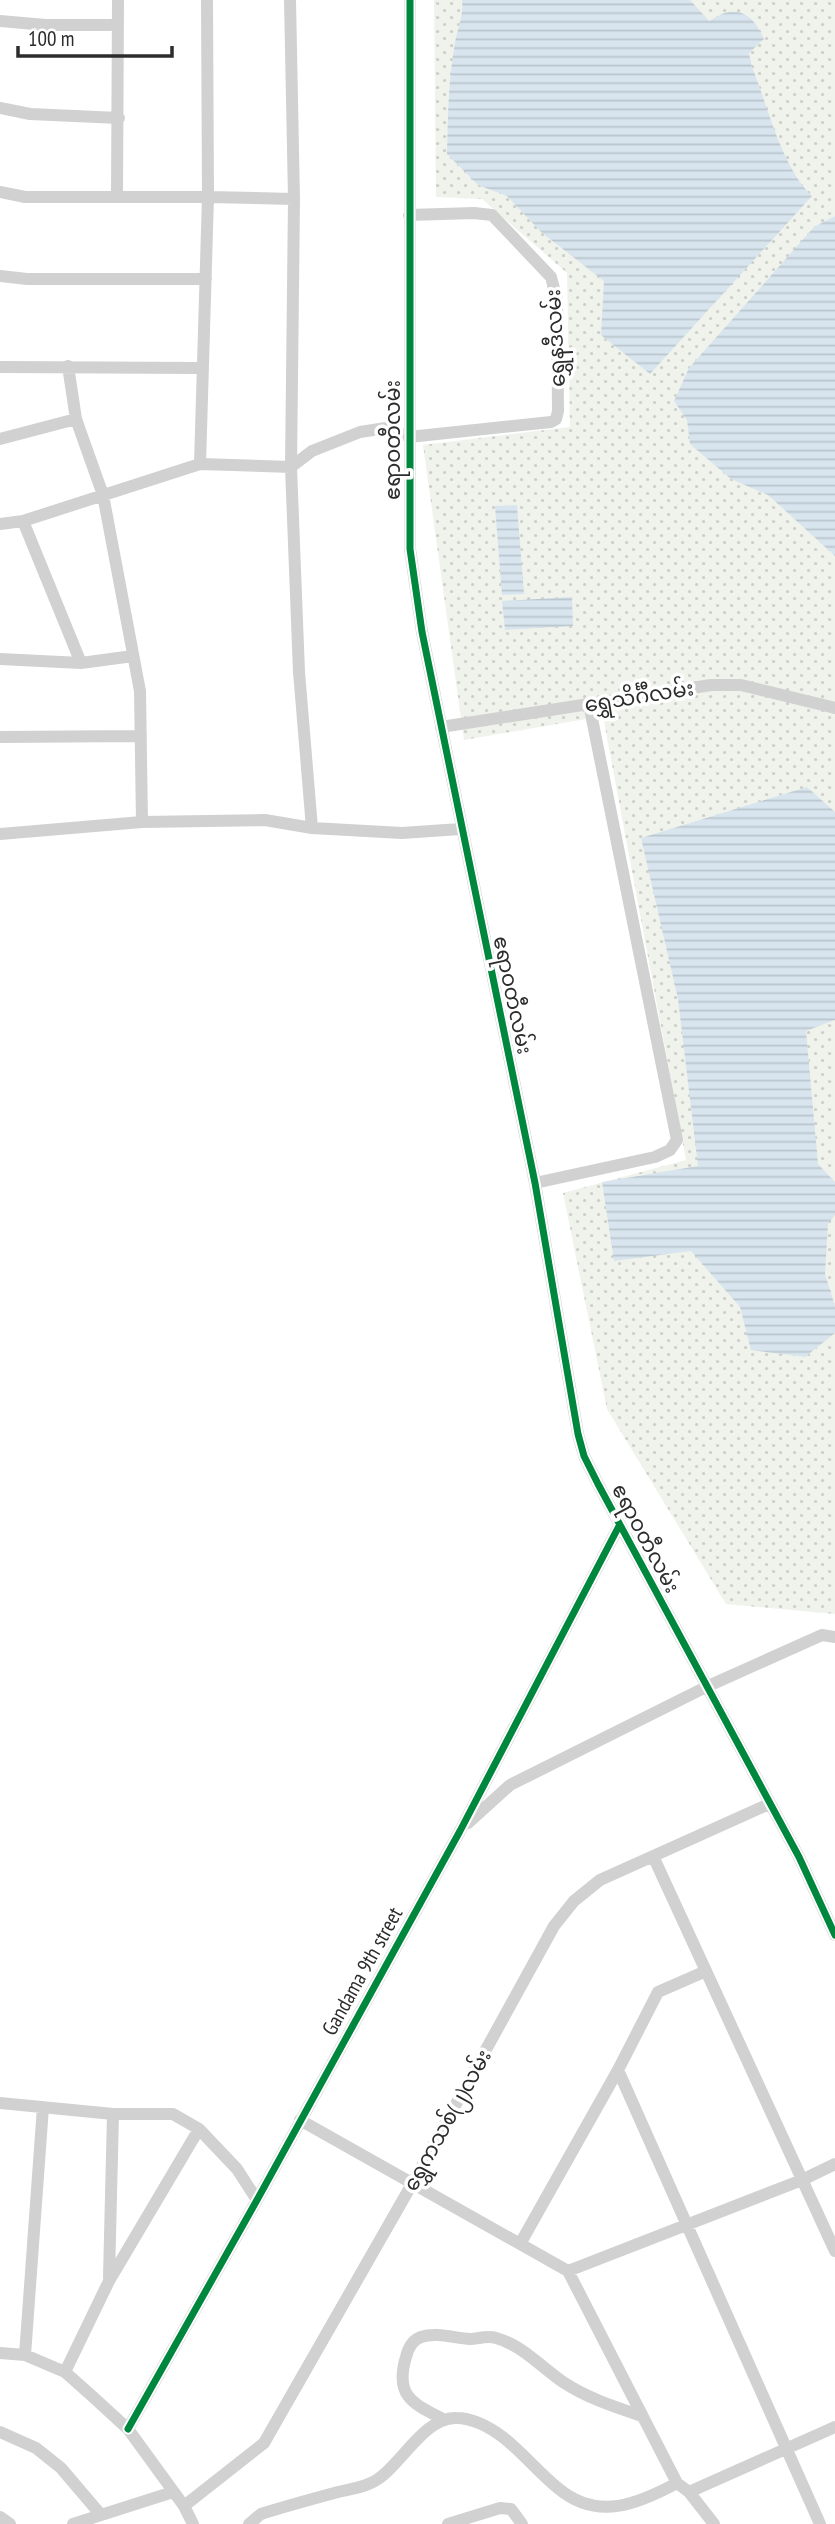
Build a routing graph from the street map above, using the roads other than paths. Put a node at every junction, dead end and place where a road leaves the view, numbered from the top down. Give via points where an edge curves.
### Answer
1 (118, 0) edge
2 (207, 0) edge
3 (290, 0) edge
4 (410, 0) edge
5 (0, 21) edge
6 (118, 25) junction
7 (0, 108) edge
8 (119, 118) junction
9 (0, 192) edge
10 (117, 197) junction
11 (208, 197) junction
12 (294, 200) junction
13 (409, 215) junction
14 (0, 276) edge
15 (206, 279) junction
16 (68, 366) junction
17 (0, 367) edge
18 (203, 368) junction
19 (76, 419) junction
20 (409, 437) junction
21 (0, 439) edge
22 (200, 464) junction
23 (291, 467) junction
24 (103, 495) junction
25 (23, 521) junction
26 (0, 524) edge
27 (133, 656) junction
28 (0, 659) edge
29 (81, 663) junction
30 (589, 704) junction
31 (835, 708) edge
32 (441, 727) junction
33 (141, 736) junction
34 (0, 737) edge
35 (142, 822) junction
36 (312, 828) junction
37 (460, 829) junction
38 (0, 834) edge
39 (535, 1183) junction
40 (619, 1526) junction
41 (835, 1637) edge
42 (706, 1687) junction
43 (769, 1804) junction
44 (460, 1831) junction
45 (653, 1856) junction
46 (835, 1935) edge
47 (706, 1970) junction
48 (618, 2070) junction
49 (0, 2103) edge
50 (43, 2107) junction
51 (113, 2114) junction
52 (300, 2120) junction
53 (199, 2129) junction
54 (835, 2164) edge
55 (802, 2179) junction
56 (412, 2184) junction
57 (257, 2200) junction
58 (688, 2224) junction
59 (520, 2245) junction
60 (835, 2251) edge
61 (568, 2271) junction
62 (109, 2281) junction
63 (0, 2353) edge
64 (25, 2355) junction
65 (65, 2372) junction
66 (642, 2416) junction
67 (446, 2420) junction
68 (835, 2427) edge
69 (128, 2429) junction
70 (0, 2432) edge
71 (786, 2448) junction
72 (677, 2483) junction
73 (173, 2492) junction
74 (689, 2492) junction
75 (184, 2506) junction
76 (101, 2515) junction
77 (0, 2517) edge
78 (10, 2524) edge
79 (73, 2524) edge
80 (193, 2524) edge
81 (249, 2524) edge
82 (448, 2524) edge
83 (522, 2524) edge
84 (713, 2524) edge
85 (820, 2524) edge

1 - 6 street
2 - 11 street
3 - 12 street
4 - 13 street, ဧရာဝတီလမ်း
5 - 6 street
6 - 8 street
7 - 8 street
8 - 10 street
9 - 10 street via 25,197
10 - 11 street
11 - 12 street
11 - 15 street
12 - 23 street
13 - 20 street, ဧရာဝတီလမ်း
13 - 20 street, ရွှေနဒီလမ်း via 492,215 551,277 557,300 558,411 551,422
14 - 15 street
15 - 18 street
16 - 17 street
16 - 18 street
16 - 19 street
18 - 22 street
19 - 21 street
19 - 24 street
20 - 23 street via 386,428 360,432 312,451
20 - 32 street, ဧရာဝတီလမ်း via 410,549
22 - 23 street
22 - 24 street
23 - 36 street via 299,672
24 - 25 street
24 - 27 street
25 - 26 street
25 - 29 street
27 - 29 street
27 - 33 street
28 - 29 street
30 - 31 street, ရွှေသိင်္ဂီလမ်း via 711,685 741,685
30 - 32 street, ရွှေသိင်္ဂီလမ်း
30 - 39 street via 677,1140 670,1150 655,1157
32 - 37 street, ဧရာဝတီလမ်း
33 - 34 street
33 - 35 street
35 - 36 street via 265,820
35 - 38 street
36 - 37 street via 402,833
37 - 39 street, ဧရာဝတီလမ်း
39 - 40 street, ဧရာဝတီလမ်း via 578,1434
40 - 42 street, ဧရာဝတီလမ်း
40 - 44 street, Gandama 9th street
41 - 42 street via 822,1635
42 - 43 street, ဧရာဝတီလမ်း
42 - 44 street via 510,1785
43 - 45 street, ရွှေကသစ်(၂)လမ်း
43 - 46 street, ဧရာဝတီလမ်း
44 - 52 street, Gandama 9th street
45 - 47 street
45 - 56 street, ရွှေကသစ်(၂)လမ်း via 600,1880 574,1901 554,1926
47 - 48 street via 658,1992
47 - 55 street
48 - 58 street
48 - 59 street
49 - 50 street
50 - 51 street
50 - 64 street
51 - 53 street via 173,2114
51 - 62 street
52 - 56 street
52 - 57 street, Gandama 9th street
53 - 57 street via 237,2169
53 - 62 street
54 - 55 street
55 - 58 street
55 - 60 street
56 - 59 street
56 - 75 street, ရွှေကသစ်(၂)လမ်း via 264,2444
57 - 69 street, Gandama 9th street
58 - 61 street
58 - 71 street
59 - 61 street
61 - 66 street
62 - 65 street
63 - 64 street
64 - 65 street
65 - 69 street
66 - 67 street via 577,2390 495,2337 422,2337 409,2348 401,2375 404,2391 416,2405
66 - 72 street
67 - 72 street via 480,2423 518,2449 561,2491 582,2502 627,2506
67 - 81 street via 378,2479 261,2514
68 - 71 street
69 - 73 street
70 - 76 street via 36,2448
71 - 74 street
71 - 85 street
72 - 74 street
73 - 75 street
73 - 76 street
74 - 84 street
75 - 80 street
76 - 79 street
77 - 78 street
82 - 83 street via 500,2508 511,2509

